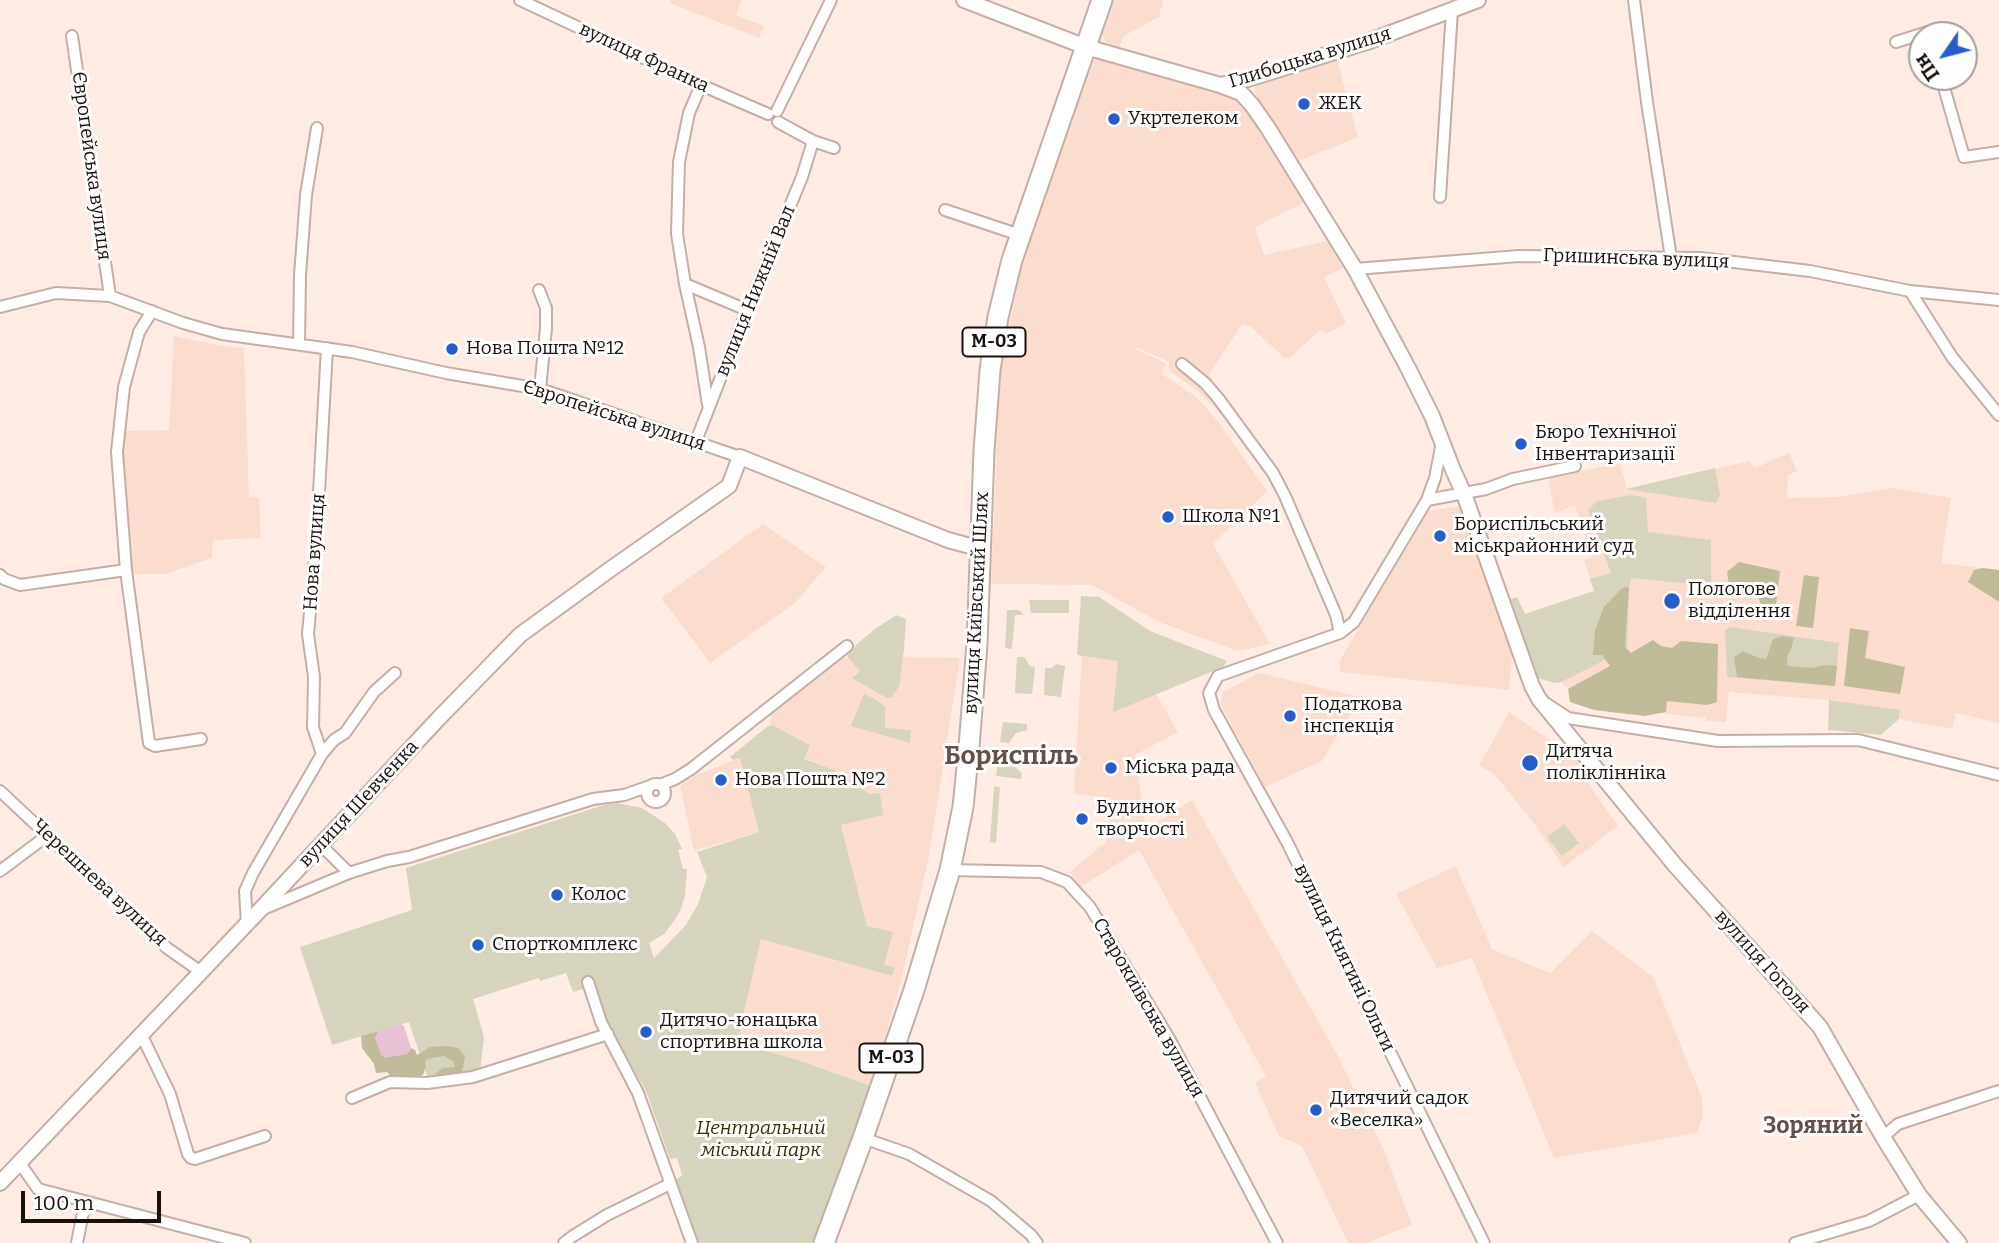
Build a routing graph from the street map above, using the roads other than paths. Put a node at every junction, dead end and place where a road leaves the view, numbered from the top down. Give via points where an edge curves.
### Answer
1 (520, 0) edge
2 (831, 0) edge
3 (964, 0) edge
4 (1102, 0) edge
5 (1478, 0) edge
6 (1634, 0) edge
7 (1452, 10) junction
8 (72, 36) dead end
9 (1908, 38) edge
10 (1896, 42) dead end
11 (1086, 47) junction
12 (701, 85) junction
13 (1220, 85) junction
14 (1945, 91) edge
15 (774, 116) junction
16 (317, 128) dead end
17 (813, 141) junction
18 (834, 148) dead end
19 (1999, 152) edge
20 (1440, 197) dead end
21 (945, 209) dead end
22 (1020, 236) junction
23 (1671, 258) junction
24 (1355, 269) junction
25 (685, 284) junction
26 (539, 290) dead end
27 (1910, 291) junction
28 (110, 296) junction
29 (1999, 300) edge
30 (0, 306) edge
31 (747, 310) junction
32 (152, 311) junction
33 (299, 344) junction
34 (327, 348) junction
35 (1182, 364) dead end
36 (540, 389) junction
37 (709, 409) junction
38 (1999, 415) edge
39 (696, 441) junction
40 (1442, 442) junction
41 (740, 457) junction
42 (1575, 466) dead end
43 (1464, 494) junction
44 (1427, 500) junction
45 (981, 549) junction
46 (126, 570) junction
47 (0, 575) edge
48 (1340, 633) junction
49 (847, 646) dead end
50 (395, 673) dead end
51 (1539, 699) junction
52 (201, 739) dead end
53 (322, 754) junction
54 (1999, 775) edge
55 (658, 787) junction
56 (0, 791) edge
57 (624, 795) junction
58 (48, 835) junction
59 (320, 844) junction
60 (950, 870) junction
61 (0, 871) edge
62 (349, 873) junction
63 (259, 911) junction
64 (247, 923) junction
65 (201, 972) junction
66 (588, 982) dead end
67 (141, 1034) junction
68 (608, 1034) junction
69 (1999, 1091) edge
70 (352, 1097) dead end
71 (265, 1136) dead end
72 (1883, 1137) junction
73 (863, 1138) junction
74 (19, 1162) junction
75 (0, 1183) edge
76 (670, 1184) junction
77 (1919, 1195) junction
78 (85, 1202) junction
79 (77, 1243) edge
80 (246, 1243) edge
81 (564, 1243) edge
82 (692, 1243) edge
83 (824, 1243) edge
84 (1037, 1243) edge
85 (1277, 1243) edge
86 (1484, 1243) edge
87 (1795, 1243) edge
88 (1959, 1243) edge

1 - 12 street, вулиця Франка
2 - 15 street
3 - 11 street, Глибоцька вулиця
4 - 11 highway, вулиця Київський Шлях / М-03
5 - 7 street, Глибоцька вулиця
6 - 23 street
7 - 13 street, Глибоцька вулиця via 1367,42
7 - 20 street
8 - 28 street, Європейська вулиця
9 - 10 street
11 - 13 street, Глибоцька вулиця
11 - 22 highway, вулиця Київський Шлях / М-03
12 - 15 street, вулиця Франка
12 - 25 street via 689,113 679,163 677,234
13 - 24 street, вулиця Гоголя via 1241,93 1256,111
14 - 19 street via 1964,156
15 - 17 street, вулиця Франка
16 - 33 street via 305,208
17 - 18 street, вулиця Франка
17 - 31 street, вулиця Нижній Вал
21 - 22 street
22 - 45 highway, вулиця Київський Шлях / М-03 via 998,317 990,370
23 - 24 street, Гришинська вулиця via 1519,256
23 - 27 street, Гришинська вулиця via 1810,271
24 - 40 street, вулиця Гоголя
25 - 31 street
25 - 37 street
26 - 36 street via 546,328
27 - 29 street, Гришинська вулиця
27 - 38 street via 1952,357
28 - 30 street, Європейська вулиця via 56,293
28 - 32 street, Європейська вулиця
31 - 37 street, вулиця Нижній Вал
32 - 33 street, Європейська вулиця via 222,334
32 - 46 street via 139,332 124,387 117,452
33 - 34 street, Європейська вулиця
34 - 36 street, Європейська вулиця
34 - 53 street, Нова вулиця via 308,634 314,677 313,727
35 - 48 street via 1218,398 1273,473
36 - 39 street, Європейська вулиця
37 - 39 street, вулиця Нижній Вал
39 - 41 street, Європейська вулиця
40 - 43 street, вулиця Гоголя
40 - 44 street
41 - 45 street, Європейська вулиця
41 - 59 street, вулиця Шевченка via 729,486 520,635
42 - 43 street via 1513,478
43 - 44 street
43 - 51 street, вулиця Гоголя
44 - 48 street via 1354,622
45 - 60 highway, вулиця Київський Шлях / М-03 via 968,759
46 - 47 street via 20,585
46 - 52 street via 149,743
48 - 86 street, вулиця Княгині Ольги via 1218,676 1209,692 1214,710 1287,842
49 - 55 street via 701,762
50 - 53 street
51 - 54 street via 1568,718 1604,724 1718,741 1857,740
51 - 72 street, вулиця Гоголя via 1674,864 1820,1027
53 - 64 street via 245,891
55 - 57 street
55 - 57 street via 664,797 656,802
56 - 58 street, Черешнева вулиця
57 - 62 street via 593,799
58 - 61 street
58 - 65 street, Черешнева вулиця via 167,948
59 - 62 street
59 - 63 street, вулиця Шевченка
60 - 73 highway, вулиця Київський Шлях / М-03
60 - 85 street, Старокиївська вулиця via 1041,872 1067,882 1090,907 1170,1040
62 - 63 street
63 - 64 street, вулиця Шевченка
64 - 65 street, вулиця Шевченка
65 - 67 street, вулиця Шевченка
66 - 68 street
67 - 71 street via 170,1094 191,1158
67 - 74 street, вулиця Шевченка
68 - 70 street via 473,1077 390,1082
68 - 76 street via 638,1093
69 - 72 street via 1898,1124
72 - 77 street, вулиця Гоголя
73 - 83 highway, вулиця Київський Шлях / М-03
73 - 84 street via 909,1154 991,1201
74 - 75 street, вулиця Шевченка
74 - 78 street via 38,1189
76 - 81 street via 607,1215
76 - 82 street
77 - 87 street via 1869,1221
77 - 88 street, вулиця Гоголя
78 - 79 street
78 - 80 street

